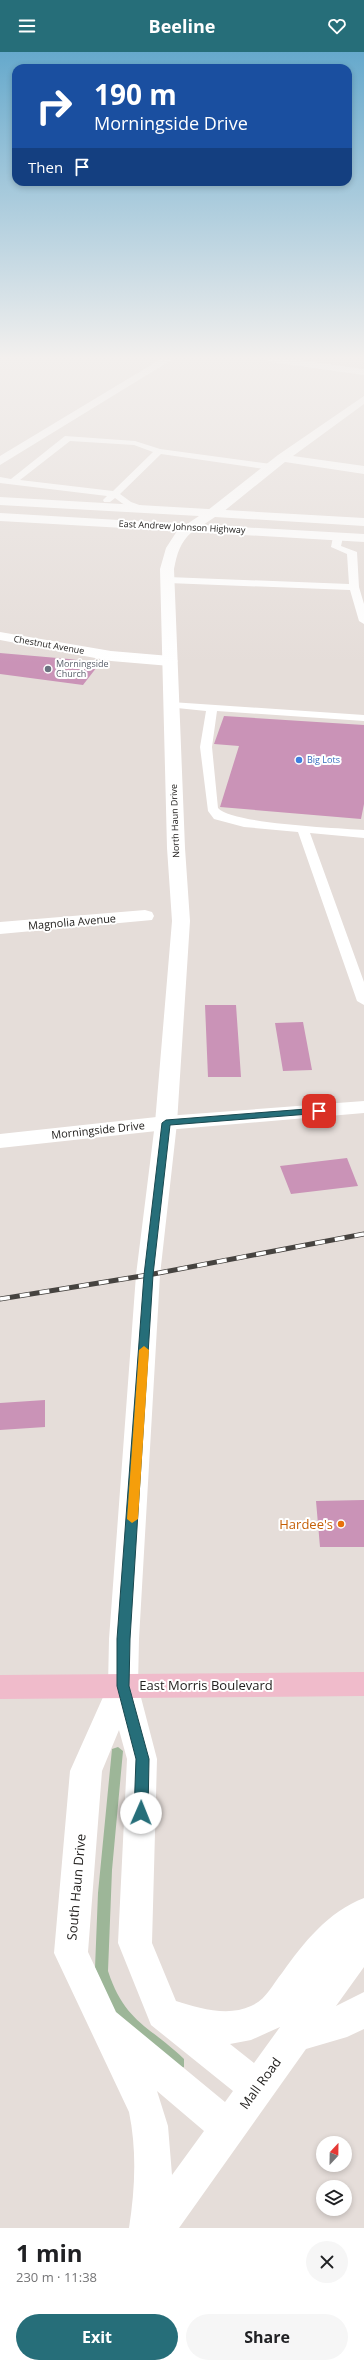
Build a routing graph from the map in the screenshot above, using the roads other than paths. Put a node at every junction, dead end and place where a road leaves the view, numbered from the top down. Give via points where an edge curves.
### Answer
1 (40, 461) edge
2 (149, 461) edge
3 (226, 461) edge
4 (279, 461) edge
5 (299, 461) edge
6 (271, 467) junction
7 (364, 470) edge
8 (0, 480) edge
9 (13, 482) junction
10 (115, 494) junction
11 (232, 498) junction
12 (0, 501) edge
13 (88, 506) junction
14 (142, 509) junction
15 (167, 511) junction
16 (213, 513) junction
17 (0, 516) edge
18 (364, 522) edge
19 (191, 528) junction
20 (338, 537) junction
21 (364, 538) edge
22 (352, 552) junction
23 (364, 553) edge
24 (168, 580) junction
25 (354, 586) junction
26 (364, 621) edge
27 (0, 636) edge
28 (170, 662) junction
29 (172, 705) junction
30 (212, 708) junction
31 (364, 718) edge
32 (303, 829) junction
33 (364, 834) edge
34 (145, 916) dead end
35 (0, 928) edge
36 (364, 1001) edge
37 (364, 1107) edge
38 (166, 1123) junction
39 (0, 1141) edge
40 (364, 1684) edge
41 (123, 1686) junction
42 (0, 1687) edge
43 (364, 1913) edge
44 (364, 1939) edge
45 (364, 2009) edge
46 (163, 2013) junction
47 (104, 2024) junction
48 (295, 2035) junction
49 (256, 2087) junction
50 (228, 2126) junction
51 (148, 2228) edge
52 (156, 2228) edge

1 - 9 lane
2 - 10 lane
3 - 6 lane
4 - 6 street
5 - 7 street
6 - 11 street
8 - 9 lane
9 - 10 lane
10 - 13 lane via 102,502
10 - 14 lane via 128,504
11 - 15 street
11 - 16 street
12 - 13 street, East Andrew Johnson Highway
13 - 14 street, East Andrew Johnson Highway
14 - 15 street, East Andrew Johnson Highway
15 - 16 street, East Andrew Johnson Highway
16 - 18 street, East Andrew Johnson Highway
16 - 19 street, North Haun Drive
17 - 19 street, East Andrew Johnson Highway
19 - 20 street, East Andrew Johnson Highway
19 - 24 street, North Haun Drive via 178,537 170,551
20 - 21 street, East Andrew Johnson Highway
20 - 22 lane via 336,547
22 - 23 lane
22 - 25 lane
24 - 25 lane
24 - 28 street, North Haun Drive
25 - 26 lane
27 - 28 street, Chestnut Avenue via 112,656
28 - 29 street, North Haun Drive
29 - 30 lane
29 - 38 street, North Haun Drive via 181,921
30 - 31 lane
30 - 32 lane via 206,747 212,809 218,816 228,820
32 - 33 lane
32 - 36 lane
34 - 35 street, Magnolia Avenue
37 - 38 street, Morningside Drive
38 - 39 street, Morningside Drive
38 - 41 street, South Haun Drive via 148,1275
40 - 41 main road, East Morris Boulevard
41 - 42 main road, East Morris Boulevard
41 - 46 street, South Haun Drive via 142,1759 135,1943
41 - 47 street, South Haun Drive via 86,1771 71,1953
43 - 46 street via 333,1936 307,1965 274,2011 252,2024 221,2028 196,2025
44 - 48 street, Mall Road
45 - 48 street via 347,2020
46 - 49 street, South Haun Drive
47 - 50 street, South Haun Drive
47 - 51 street via 147,2112 152,2140 153,2179
48 - 49 street, Mall Road
49 - 50 street, Mall Road
50 - 52 street, Mall Road

